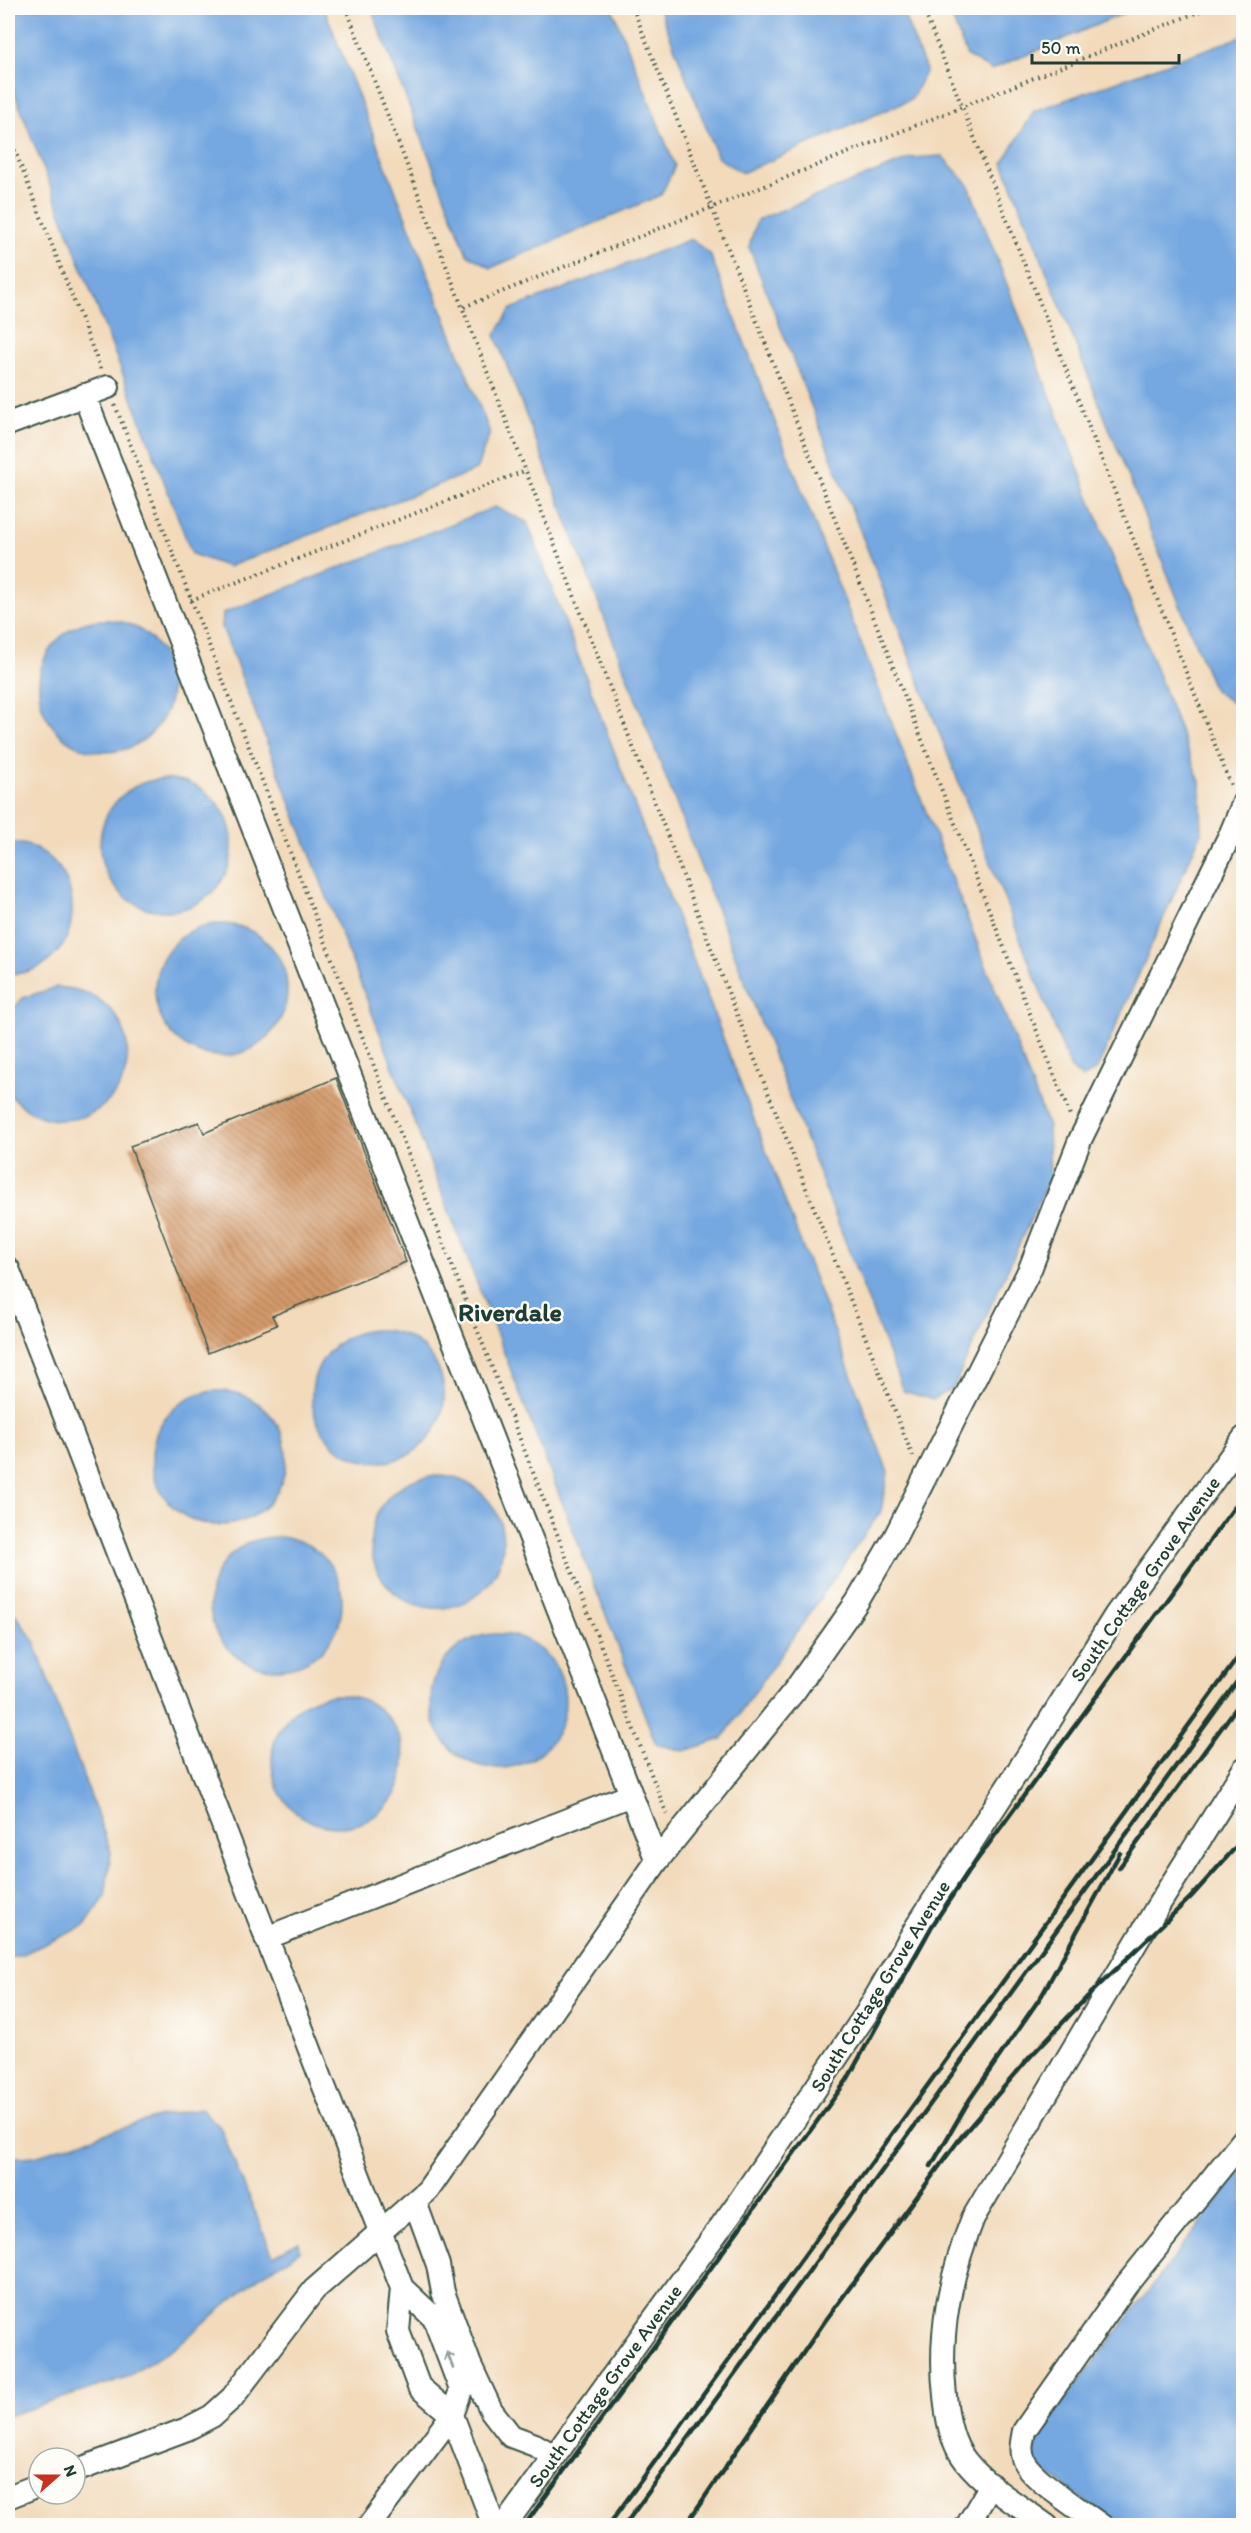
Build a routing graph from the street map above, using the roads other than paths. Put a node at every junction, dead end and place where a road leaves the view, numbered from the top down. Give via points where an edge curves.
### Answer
1 (108, 387) road end
2 (84, 395) junction
3 (8, 424) edge
4 (1242, 805) edge
5 (8, 1269) edge
6 (1244, 1438) edge
7 (1244, 1769) edge
8 (631, 1795) junction
9 (657, 1861) junction
10 (266, 1938) junction
11 (1244, 2139) edge
12 (416, 2202) junction
13 (380, 2232) junction
14 (402, 2288) junction
15 (452, 2415) junction
16 (554, 2456) junction
17 (87, 2466) edge
18 (992, 2485) junction
19 (27, 2490) edge
20 (8, 2497) edge
21 (369, 2526) edge
22 (494, 2526) edge
23 (504, 2526) edge
24 (967, 2526) edge
25 (1047, 2526) edge
26 (1102, 2526) edge

1 - 2 street
2 - 3 street
2 - 8 street
4 - 9 street via 1080,1140 1030,1269 857,1602 795,1690
5 - 10 street
6 - 16 street, South Cottage Grove Avenue via 1115,1616 917,1926 866,2014 738,2203
7 - 18 street via 973,2218 958,2257 941,2357 946,2407 952,2435 963,2458
8 - 9 street
8 - 10 street
9 - 12 street
10 - 13 street
11 - 26 street via 1127,2284 1024,2431 1021,2448 1025,2464
12 - 13 street
12 - 16 street via 443,2292 491,2410 506,2431
13 - 14 street
13 - 17 street via 314,2290 232,2398 212,2416
14 - 15 street via 398,2331 419,2387
15 -> 14 street via 461,2390 434,2318
15 - 21 street
15 - 22 street
16 - 23 street, South Cottage Grove Avenue
18 - 24 street
18 - 25 street
19 - 20 street

